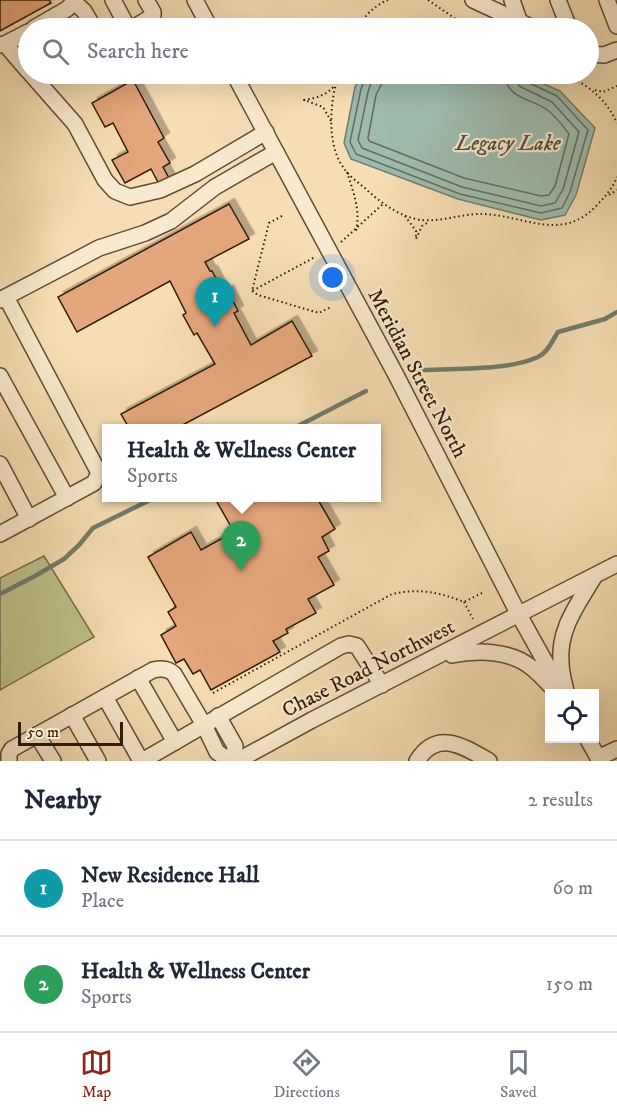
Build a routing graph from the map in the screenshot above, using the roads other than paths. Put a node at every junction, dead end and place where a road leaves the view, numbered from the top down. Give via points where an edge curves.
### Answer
1 (113, 0) edge
2 (195, 0) edge
3 (473, 0) edge
4 (512, 0) edge
5 (558, 0) edge
6 (607, 0) edge
7 (74, 1) edge
8 (51, 18) edge
9 (88, 18) edge
10 (124, 18) edge
11 (205, 18) edge
12 (510, 18) edge
13 (522, 18) edge
14 (565, 18) edge
15 (617, 26) edge
16 (18, 37) edge
17 (2, 45) edge
18 (617, 50) edge
19 (599, 55) edge
20 (18, 60) edge
21 (40, 84) edge
22 (240, 84) edge
23 (266, 132) junction
24 (276, 152) junction
25 (3, 298) edge
26 (0, 376) edge
27 (0, 464) edge
28 (100, 483) edge
29 (67, 498) junction
30 (29, 519) junction
31 (0, 534) edge
32 (617, 564) edge
33 (594, 576) junction
34 (519, 615) junction
35 (434, 659) junction
36 (138, 678) junction
37 (381, 685) junction
38 (554, 689) edge
39 (563, 689) edge
40 (564, 689) edge
41 (105, 697) junction
42 (72, 715) junction
43 (218, 716) junction
44 (204, 725) junction
45 (37, 735) junction
46 (174, 742) junction
47 (590, 743) edge
48 (617, 749) edge
49 (599, 760) edge
50 (9, 761) edge
51 (53, 761) edge
52 (98, 761) edge
53 (141, 761) edge
54 (234, 761) edge
55 (417, 761) edge
56 (489, 761) edge

1 - 10 street
2 - 11 street
3 - 12 street
4 - 13 street
5 - 14 street
6 - 15 street
7 - 8 street
7 - 9 street
16 - 17 street
17 - 20 street
18 - 19 street
21 - 23 street via 75,124 105,180 130,197 160,190 186,178
22 - 23 street, Meridian Street North
23 - 24 street, Meridian Street North
24 - 25 street via 215,187 171,221 99,248
24 - 34 street, Meridian Street North
25 - 28 street via 99,473
26 - 29 street
27 - 30 street
28 - 29 street
29 - 30 street
30 - 31 street
32 - 33 street, Chase Road Northwest
33 - 34 street, Chase Road Northwest
33 - 40 street via 569,618 562,639
34 - 35 street, Chase Road Northwest
34 - 39 street, Meridian Street North
35 - 37 street, Chase Road Northwest
35 - 38 street via 491,652 531,666
36 - 41 street
36 - 44 street via 159,668 171,671
36 - 46 street
37 - 43 street via 363,652 349,644
37 - 54 street, Chase Road Northwest
41 - 42 street
41 - 53 street
42 - 45 street
42 - 52 street
43 - 44 street
43 - 54 street via 236,746
44 - 46 street
44 - 54 street via 217,752
45 - 50 street via 12,749
45 - 51 street
46 - 53 street
47 - 49 street
48 - 49 street
55 - 56 street via 423,751 438,742 452,742

